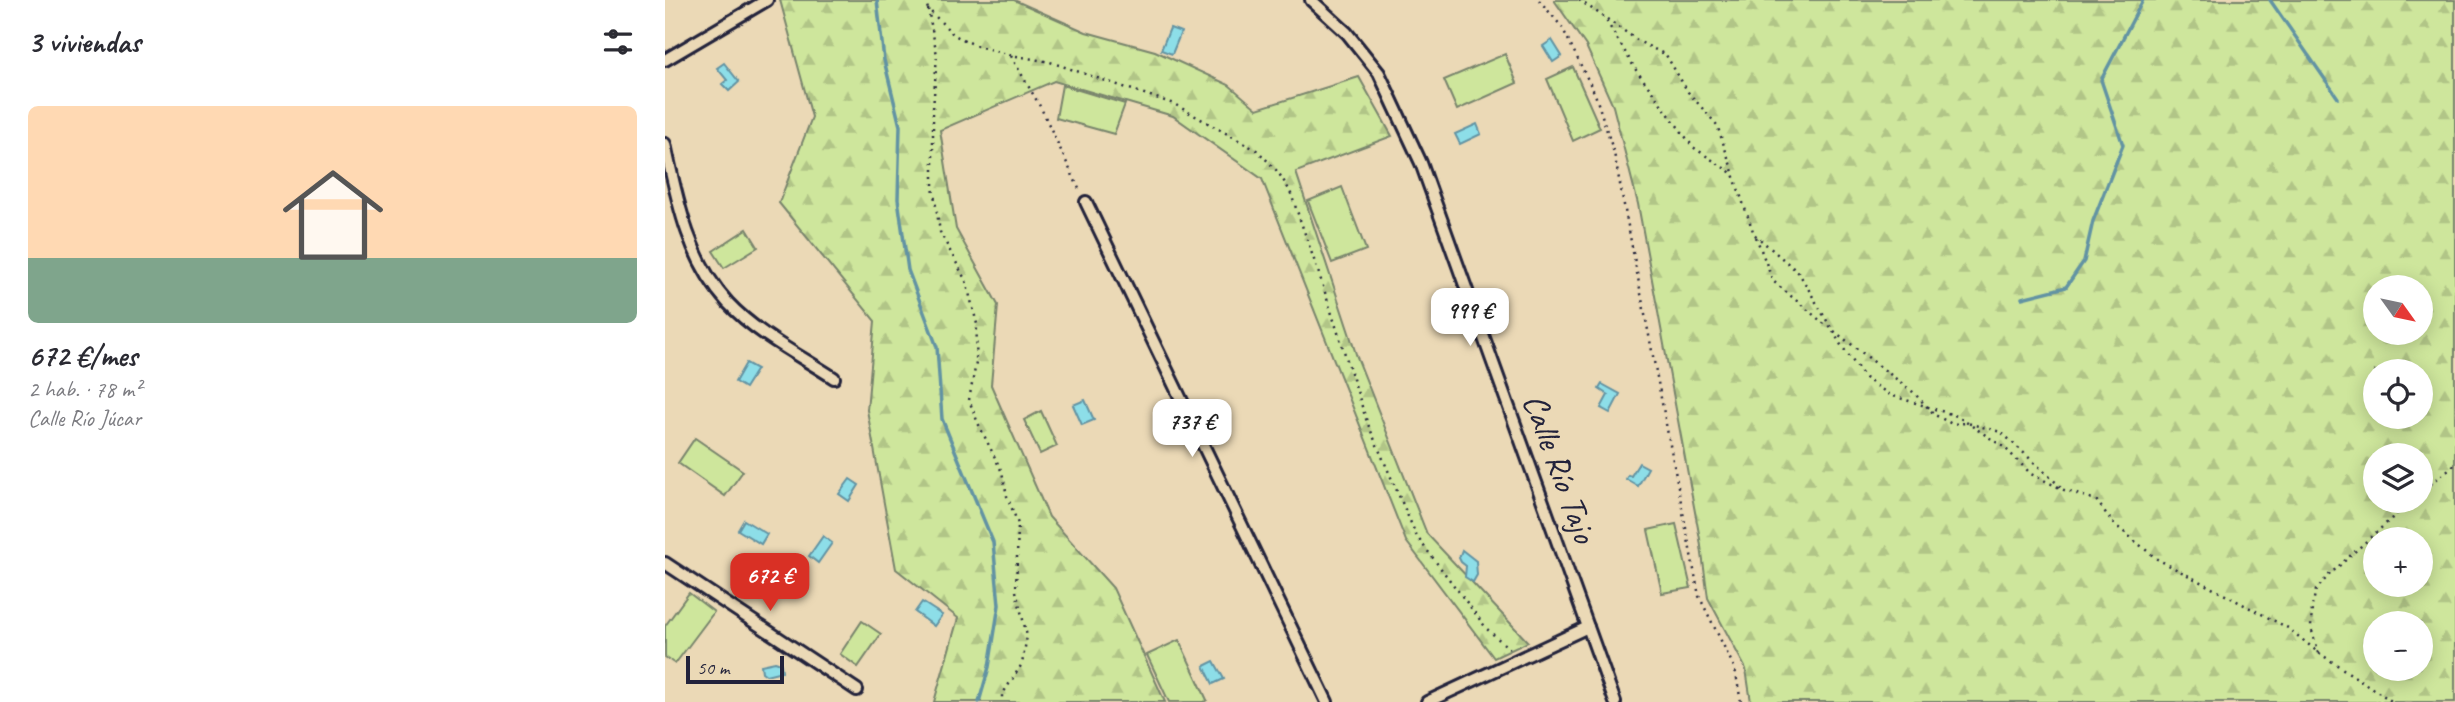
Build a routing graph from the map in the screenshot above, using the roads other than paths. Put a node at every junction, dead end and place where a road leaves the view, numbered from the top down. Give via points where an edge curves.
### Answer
1 (767, 0) edge
2 (1311, 0) edge
3 (665, 60) edge
4 (665, 144) edge
5 (1086, 202) road end
6 (834, 378) dead end
7 (665, 563) edge
8 (1588, 627) junction
9 (857, 690) dead end
10 (1327, 702) edge
11 (1427, 702) edge
12 (1615, 702) edge

1 - 3 street
2 - 8 street, Calle Río Tajo via 1347,33 1379,73 1422,163
4 - 6 street via 690,240 709,278 729,304 755,326
5 - 10 street
7 - 9 street
8 - 11 street
8 - 12 street, Calle Río Tajo

